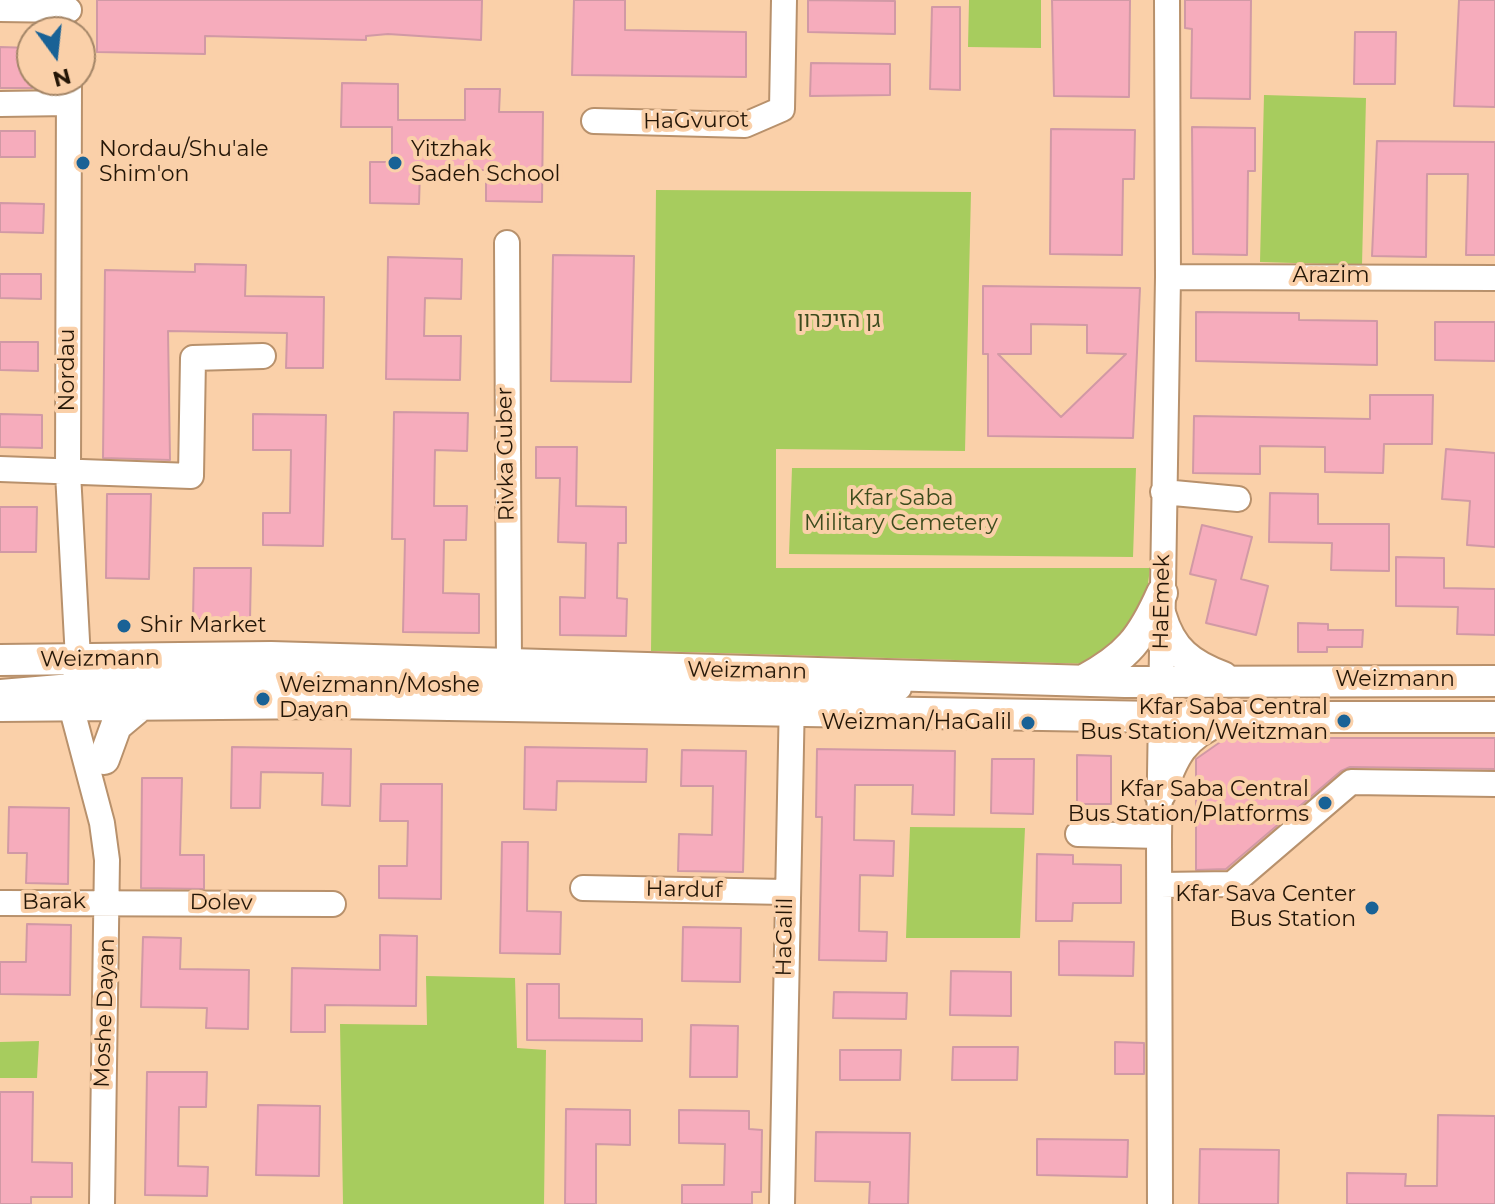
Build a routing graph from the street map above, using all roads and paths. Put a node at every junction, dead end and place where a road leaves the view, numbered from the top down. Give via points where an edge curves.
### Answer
1 (784, 0) edge
2 (1167, 0) edge
3 (0, 9) edge
4 (69, 14) edge
5 (46, 96) edge
6 (69, 96) edge
7 (0, 104) edge
8 (594, 121) dead end
9 (507, 243) dead end
10 (1168, 277) junction
11 (1495, 278) edge
12 (263, 356) dead end
13 (0, 469) edge
14 (68, 473) junction
15 (1163, 492) junction
16 (1238, 499) dead end
17 (1161, 605) junction
18 (0, 660) edge
19 (509, 665) junction
20 (1084, 680) junction
21 (1233, 680) junction
22 (1495, 681) edge
23 (1161, 682) junction
24 (82, 689) junction
25 (795, 691) junction
26 (0, 692) edge
27 (141, 705) junction
28 (0, 706) edge
29 (1230, 716) junction
30 (1161, 717) junction
31 (1495, 717) edge
32 (104, 759) junction
33 (1495, 784) edge
34 (1160, 794) junction
35 (102, 823) junction
36 (1078, 834) dead end
37 (1159, 836) junction
38 (1160, 885) junction
39 (583, 888) dead end
40 (785, 892) junction
41 (109, 902) junction
42 (0, 903) edge
43 (333, 904) dead end
44 (102, 1204) edge
45 (782, 1204) edge
46 (1160, 1204) edge

1 - 8 street, HaGvurot via 782,109 770,117 745,125
2 - 10 street, HaEmek
3 - 4 street
5 - 7 street
6 - 14 street, Nordau
9 - 19 street, Rivka Guber
10 - 11 street, Arazim
10 - 15 street, HaEmek
12 - 14 street via 193,358 191,476
13 - 14 street
14 - 24 street, Nordau
15 - 16 street
15 - 17 street, HaEmek
17 - 20 main road via 1122,658
17 - 21 main road via 1173,646 1187,660
17 - 23 street, HaEmek
18 - 24 main road, Weizmann
19 - 24 main road, Weizmann via 303,658
19 - 25 main road, Weizmann
20 - 23 main road, Weizmann
20 - 25 main road, Weizmann via 981,677
21 - 22 main road, Weizmann
21 - 23 main road, Weizmann
23 - 30 street, HaEmek
24 - 25 street via 119,682 360,680
24 - 26 street
24 - 27 main road, Weizmann
24 - 28 main road, Weizmann
24 - 32 street, Moshe Dayan
24 - 35 street, Moshe Dayan
25 - 27 main road, Weizmann
25 - 30 main road, Weizmann
25 - 40 street, HaGalil
27 - 32 main road via 116,726
29 - 30 main road, Weizmann
29 - 31 main road, Weizmann
29 - 34 main road via 1190,735 1176,750
30 - 34 street, HaEmek
32 - 35 street, Moshe Dayan
33 - 38 street via 1351,782 1232,884
34 - 37 street, HaEmek
35 - 41 street, Moshe Dayan
36 - 37 street
37 - 38 street, HaEmek
38 - 46 street, HaEmek
39 - 40 street, Harduf
40 - 45 street, HaGalil
41 - 42 street, Barak
41 - 43 street, Dolev
41 - 44 street, Moshe Dayan

